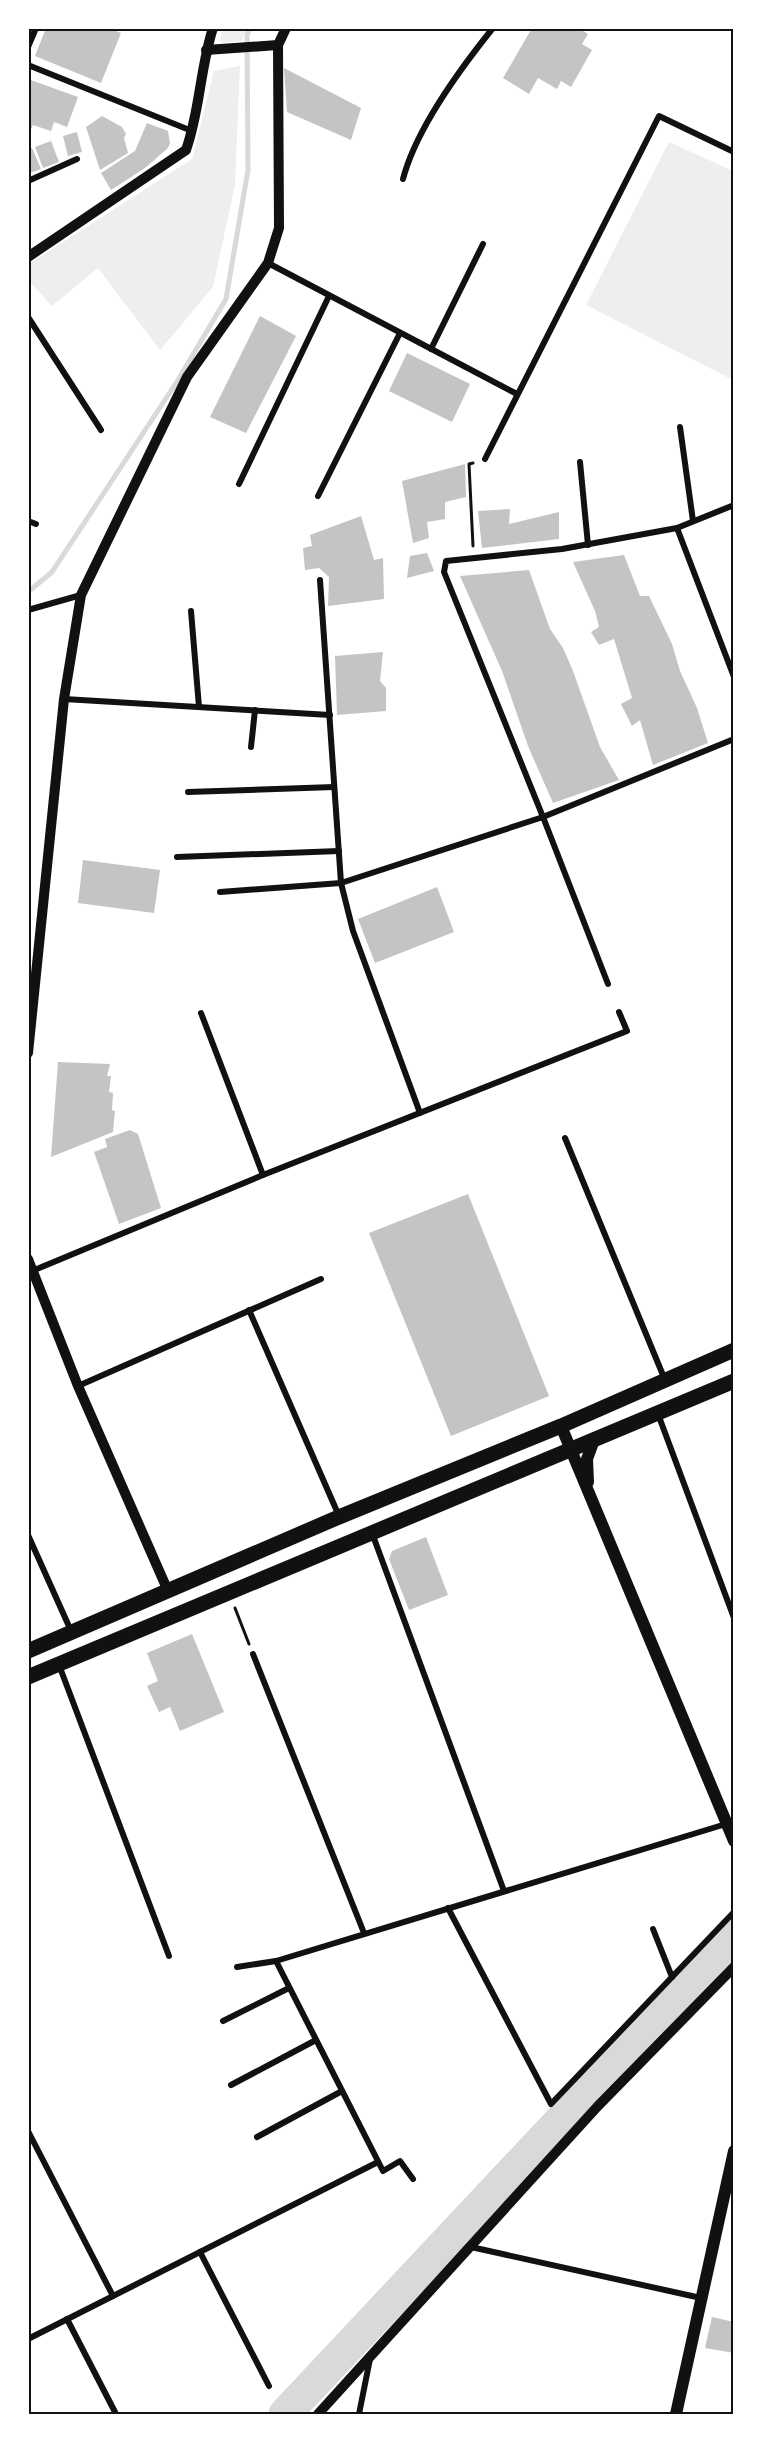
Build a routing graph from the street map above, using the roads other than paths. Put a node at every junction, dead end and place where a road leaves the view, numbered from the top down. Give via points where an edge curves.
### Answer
1 (36, 28) edge
2 (213, 28) edge
3 (286, 28) edge
4 (493, 28) edge
5 (278, 45) junction
6 (28, 47) edge
7 (206, 50) junction
8 (28, 65) edge
9 (193, 131) junction
10 (734, 152) edge
11 (77, 159) dead end
12 (403, 179) dead end
13 (28, 181) edge
14 (483, 244) dead end
15 (28, 257) edge
16 (268, 263) junction
17 (329, 296) junction
18 (28, 317) edge
19 (400, 333) junction
20 (431, 349) junction
21 (517, 394) junction
22 (680, 427) dead end
23 (100, 430) dead end
24 (485, 459) road end
25 (579, 462) dead end
26 (239, 484) dead end
27 (318, 496) dead end
28 (734, 505) edge
29 (28, 521) edge
30 (693, 521) junction
31 (36, 524) dead end
32 (677, 528) junction
33 (588, 545) junction
34 (320, 580) dead end
35 (81, 595) junction
36 (28, 610) edge
37 (191, 611) dead end
38 (734, 677) edge
39 (64, 699) junction
40 (199, 707) junction
41 (255, 710) junction
42 (330, 715) junction
43 (734, 739) edge
44 (251, 747) dead end
45 (333, 787) junction
46 (188, 792) dead end
47 (543, 817) junction
48 (339, 852) junction
49 (177, 857) dead end
50 (341, 883) junction
51 (220, 892) dead end
52 (608, 984) dead end
53 (619, 1012) dead end
54 (201, 1013) dead end
55 (28, 1053) edge
56 (420, 1113) junction
57 (566, 1138) dead end
58 (263, 1175) junction
59 (28, 1259) edge
60 (32, 1271) junction
61 (321, 1279) dead end
62 (249, 1311) junction
63 (734, 1350) edge
64 (666, 1380) junction
65 (78, 1386) junction
66 (732, 1386) edge
67 (658, 1414) junction
68 (561, 1426) junction
69 (594, 1440) junction
70 (571, 1450) junction
71 (588, 1492) junction
72 (339, 1517) junction
73 (372, 1532) junction
74 (28, 1535) edge
75 (168, 1592) junction
76 (734, 1618) edge
77 (72, 1633) junction
78 (28, 1651) edge
79 (253, 1654) road end
80 (59, 1664) junction
81 (28, 1677) edge
82 (727, 1824) junction
83 (734, 1841) edge
84 (504, 1891) junction
85 (448, 1908) junction
86 (734, 1911) edge
87 (653, 1929) dead end
88 (364, 1934) junction
89 (170, 1956) dead end
90 (276, 1961) junction
91 (237, 1967) dead end
92 (734, 1967) edge
93 (672, 1977) junction
94 (290, 1988) junction
95 (223, 2021) dead end
96 (316, 2040) junction
97 (231, 2085) dead end
98 (342, 2091) junction
99 (28, 2131) edge
100 (257, 2137) dead end
101 (734, 2151) edge
102 (378, 2162) junction
103 (412, 2179) dead end
104 (471, 2247) junction
105 (200, 2252) junction
106 (113, 2296) junction
107 (701, 2298) junction
108 (67, 2319) junction
109 (28, 2339) edge
110 (371, 2357) junction
111 (269, 2386) dead end
112 (117, 2415) edge
113 (318, 2415) edge
114 (359, 2415) edge
115 (676, 2415) edge

1 - 6 street
2 - 7 street
3 - 5 street
4 - 12 street via 464,63 409,155
5 - 7 street
5 - 16 street via 279,228
7 - 9 street
8 - 9 street
9 - 15 street via 186,150
10 - 21 street via 659,117
11 - 13 street
14 - 20 street
16 - 17 street
16 - 35 street via 188,377
17 - 19 street
17 - 26 street
18 - 23 street
19 - 20 street
19 - 27 street
20 - 21 street
21 - 24 street
22 - 30 street
25 - 33 street
28 - 30 street
29 - 31 street
30 - 32 street
32 - 33 street
32 - 38 street
33 - 47 street via 473,557 446,561 444,566
34 - 42 street
35 - 36 street
35 - 39 street
37 - 40 street
39 - 40 street
39 - 55 street
40 - 41 street
41 - 42 street
41 - 44 street
42 - 45 street
43 - 47 street
45 - 46 street
45 - 48 street
47 - 50 street
47 - 52 street
48 - 49 street
48 - 50 street
50 - 51 street
50 - 56 street via 353,931
53 - 56 street via 627,1031
54 - 58 street
56 - 58 street
57 - 64 street
58 - 60 street
59 - 60 street
60 - 65 street
61 - 62 street
62 - 65 street
62 - 72 street
63 - 64 main road
64 - 68 main road
65 - 75 street
66 - 67 main road
67 - 69 main road
67 - 76 street
68 - 70 main road
68 - 72 main road
69 - 70 main road
69 - 71 main road via 587,1459
70 - 71 main road
70 - 73 main road
71 - 82 main road
72 - 75 main road
73 - 80 main road
73 - 84 street
74 - 77 street
75 - 77 main road
77 - 78 main road
79 - 88 street
80 - 81 main road
80 - 89 street
82 - 83 main road
82 - 84 street
84 - 85 street
85 - 88 street
85 - 93 street via 551,2104
86 - 93 street
87 - 93 street
88 - 90 street
90 - 91 street
90 - 94 street
92 - 104 street via 597,2107
94 - 95 street
94 - 96 street
96 - 97 street
96 - 98 street
98 - 100 street
98 - 102 street
99 - 106 street
101 - 107 main road
102 - 103 street via 383,2171 400,2161
102 - 105 street
104 - 107 street
104 - 110 street
105 - 106 street
105 - 111 street
106 - 108 street
107 - 115 main road
108 - 109 street
108 - 112 street
110 - 113 street
110 - 114 street

